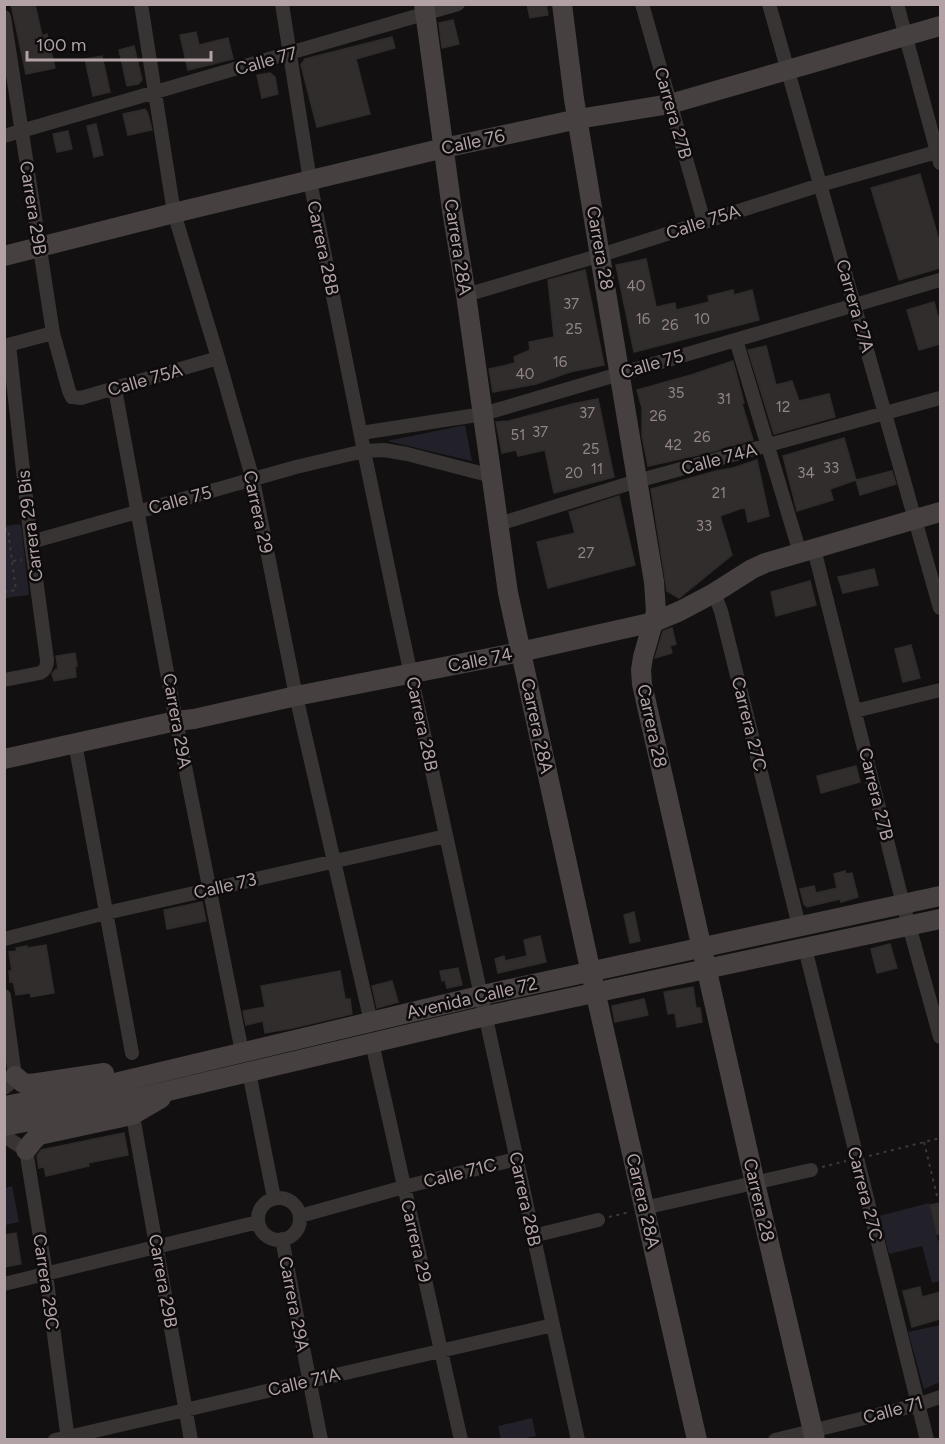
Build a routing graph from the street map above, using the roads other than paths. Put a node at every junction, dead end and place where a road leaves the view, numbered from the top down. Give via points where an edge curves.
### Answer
1 (141, 4) edge
2 (282, 4) edge
3 (458, 4) edge
4 (562, 4) edge
5 (642, 4) edge
6 (769, 4) edge
7 (897, 4) edge
8 (425, 9) edge
9 (4, 16) edge
10 (940, 26) edge
11 (905, 36) junction
12 (290, 54) junction
13 (788, 71) junction
14 (155, 91) junction
15 (670, 104) junction
16 (578, 119) junction
17 (21, 131) junction
18 (4, 136) edge
19 (444, 148) junction
20 (939, 156) edge
21 (309, 181) junction
22 (820, 185) junction
23 (174, 213) junction
24 (704, 222) junction
25 (40, 247) junction
26 (601, 255) junction
27 (4, 256) edge
28 (940, 280) edge
29 (466, 295) junction
30 (854, 305) junction
31 (53, 333) junction
32 (736, 340) junction
33 (7, 346) edge
34 (218, 358) junction
35 (621, 374) junction
36 (115, 389) junction
37 (72, 397) joint
38 (940, 398) edge
39 (885, 413) junction
40 (483, 414) junction
41 (361, 433) junction
42 (768, 446) junction
43 (364, 451) junction
44 (492, 476) junction
45 (253, 480) junction
46 (637, 481) junction
47 (138, 512) junction
48 (940, 512) edge
49 (915, 519) junction
50 (499, 524) junction
51 (31, 542) junction
52 (807, 551) junction
53 (714, 593) junction
54 (940, 608) edge
55 (654, 622) junction
56 (520, 652) junction
57 (411, 674) junction
58 (4, 680) edge
59 (940, 690) edge
60 (296, 696) junction
61 (855, 711) junction
62 (176, 721) junction
63 (75, 743) junction
64 (4, 759) edge
65 (446, 836) junction
66 (334, 861) junction
67 (209, 890) junction
68 (940, 896) edge
69 (903, 904) junction
70 (106, 913) junction
71 (940, 919) edge
72 (910, 925) junction
73 (799, 926) junction
74 (4, 939) edge
75 (702, 947) junction
76 (805, 948) junction
77 (707, 969) junction
78 (590, 972) junction
79 (595, 993) junction
80 (4, 996) edge
81 (481, 996) junction
82 (486, 1016) junction
83 (371, 1022) junction
84 (940, 1037) edge
85 (372, 1043) junction
86 (242, 1052) junction
87 (132, 1053) dead end
88 (249, 1072) junction
89 (154, 1073) junction
90 (10, 1082) edge
91 (176, 1089) junction
92 (4, 1106) edge
93 (134, 1122) dead end
94 (4, 1126) edge
95 (4, 1136) edge
96 (26, 1150) junction
97 (516, 1159) junction
98 (811, 1170) road end
99 (755, 1183) junction
100 (404, 1187) junction
101 (274, 1198) junction
102 (644, 1208) junction
103 (300, 1216) junction
104 (598, 1220) road end
105 (258, 1222) junction
106 (533, 1236) junction
107 (282, 1239) junction
108 (157, 1247) junction
109 (46, 1274) junction
110 (4, 1284) edge
111 (553, 1325) junction
112 (441, 1351) junction
113 (310, 1381) junction
114 (940, 1397) edge
115 (918, 1405) junction
116 (186, 1410) junction
117 (814, 1435) edge
118 (64, 1439) edge
119 (191, 1440) edge
120 (321, 1440) edge
121 (461, 1440) edge
122 (578, 1440) edge
123 (697, 1440) edge
124 (775, 1440) edge
125 (927, 1440) edge

1 - 14 street, Carrera 29
2 - 12 street, Carrera 28B
3 - 8 street, Calle 77
4 - 16 street, Carrera 28
5 - 15 street, Carrera 27B
6 - 13 street, Carrera 27A
7 - 11 street
8 - 12 street, Calle 77
8 - 19 street, Carrera 28A
9 - 17 street, Carrera 29B
10 - 11 street, Calle 76
11 - 13 street, Calle 76
11 - 20 street
12 - 14 street, Calle 77
12 - 21 street, Carrera 28B
13 - 15 street, Calle 76
13 - 22 street, Carrera 27A
14 - 17 street, Calle 77
14 - 23 street, Carrera 29
15 - 16 street, Calle 76
15 - 24 street, Carrera 27B
16 - 19 street, Calle 76
16 - 26 street, Carrera 28
17 - 18 street, Calle 77
17 - 25 street, Carrera 29B
19 - 21 street, Calle 76
19 - 29 street, Carrera 28A
20 - 22 street, Calle 75A
21 - 23 street, Calle 76
21 - 41 street, Carrera 28B
22 - 24 street, Calle 75A
22 - 30 street, Carrera 27A
23 - 25 street, Calle 76
23 - 34 street, Carrera 29
24 - 26 street, Calle 75A
25 - 27 street, Calle 76
25 - 31 street, Carrera 29B
26 - 29 street, Calle 75A
26 - 35 street, Carrera 28
28 - 30 street, Calle 75
29 - 40 street, Carrera 28A
30 - 32 street, Calle 75
30 - 39 street, Carrera 27A
31 - 33 street
31 - 37 street, Carrera 29B
32 - 35 street, Calle 75
32 - 42 street, Carrera 27B
33 - 51 street, Carrera 29 Bis
34 - 36 street, Calle 75A
34 - 45 street, Carrera 29
35 - 40 street, Calle 75
35 - 46 street, Carrera 28
36 - 37 street, Calle 75A
36 - 47 street, Carrera 29A
38 - 39 street, Calle 74A
39 - 42 street, Calle 74A
39 - 49 street, Carrera 27A
40 - 41 street, Calle 75
40 - 44 street, Carrera 28A
41 - 43 street, Carrera 28B
42 - 46 street, Calle 74A
42 - 52 street, Carrera 27B
43 - 44 street, Calle 75 via 407,454
43 - 45 street, Calle 75
43 - 57 street, Carrera 28B
44 - 50 street, Carrera 28A
45 - 47 street, Calle 75
45 - 60 street, Carrera 29
46 - 50 street, Calle 74A
46 - 55 street, Carrera 28 via 657,600
47 - 51 street, Calle 75
47 - 62 street, Carrera 29A
48 - 49 street, Calle 74
49 - 52 street, Calle 74
49 - 54 street, Carrera 27A
50 - 56 street, Carrera 28A
51 - 58 street, Carrera 29 Bis via 47,666 40,673
52 - 53 street, Calle 74 via 765,563
52 - 61 street, Carrera 27B
53 - 55 street, Calle 74
53 - 73 street, Carrera 27C
55 - 56 street, Calle 74
55 - 75 street, Carrera 28 via 643,657 642,684
56 - 57 street, Calle 74
56 - 78 street, Carrera 28A
57 - 60 street, Calle 74
57 - 65 street, Carrera 28B
59 - 61 street
60 - 62 street, Calle 74
60 - 66 street, Carrera 29
61 - 69 street, Carrera 27B
62 - 63 street, Calle 74
62 - 67 street, Carrera 29A
63 - 64 street, Calle 74
63 - 70 street
65 - 66 street, Calle 73
65 - 81 street, Carrera 28B
66 - 67 street, Calle 73
66 - 83 street, Carrera 29
67 - 70 street, Calle 73
67 - 86 street, Carrera 29A
68 - 69 street, Avenida Calle 72
69 - 72 street, Carrera 27B
69 - 73 street, Avenida Calle 72
70 - 74 street, Calle 73
70 - 87 street
71 - 72 street, Avenida Calle 72
72 - 76 street, Avenida Calle 72
72 - 84 street, Carrera 27B
73 - 75 street, Avenida Calle 72
75 - 77 street, Carrera 28
75 - 78 street, Avenida Calle 72
76 - 77 street, Avenida Calle 72
76 - 115 street, Carrera 27C
77 - 79 street, Avenida Calle 72
77 - 99 street, Carrera 28
78 - 79 street, Carrera 28A
78 - 81 street, Avenida Calle 72
79 - 82 street, Avenida Calle 72
79 - 102 street, Carrera 28A
80 - 90 street
81 - 82 street, Carrera 28B
81 - 83 street, Avenida Calle 72
82 - 85 street, Avenida Calle 72
82 - 97 street, Carrera 28B
83 - 86 street, Avenida Calle 72
85 - 88 street, Avenida Calle 72
85 - 100 street, Carrera 29
86 - 89 street, Avenida Calle 72
88 - 91 street, Avenida Calle 72
88 - 101 street
89 - 90 street via 135,1070 31,1084
89 - 92 street, Avenida Calle 72
91 - 94 street, Avenida Calle 72
91 - 96 street via 132,1115 39,1135
93 - 108 street, Carrera 29B
95 - 96 street
96 - 109 street, Carrera 29C
97 - 100 street, Calle 71C
97 - 106 street, Carrera 28B
98 - 99 street
99 - 102 street
99 - 117 street, Carrera 28
100 - 103 street, Calle 71C
100 - 112 street, Carrera 29
101 - 103 street via 291,1201
101 - 105 street via 261,1207
102 - 123 street, Carrera 28A
103 - 107 street via 295,1232
104 - 106 street
105 - 107 street via 266,1236
105 - 108 street
106 - 111 street, Carrera 28B
107 - 113 street, Carrera 29A
108 - 109 street
108 - 116 street, Carrera 29B
109 - 110 street
109 - 118 street, Carrera 29C
111 - 112 street, Calle 71A
111 - 122 street, Carrera 28B
112 - 113 street, Calle 71A
112 - 121 street, Carrera 29
113 - 116 street, Calle 71A
113 - 120 street, Carrera 29A
114 - 115 street, Calle 71
115 - 117 street, Calle 71
115 - 125 street, Carrera 27C
116 - 118 street, Calle 71A
116 - 119 street, Carrera 29B
117 - 124 street, Calle 71

